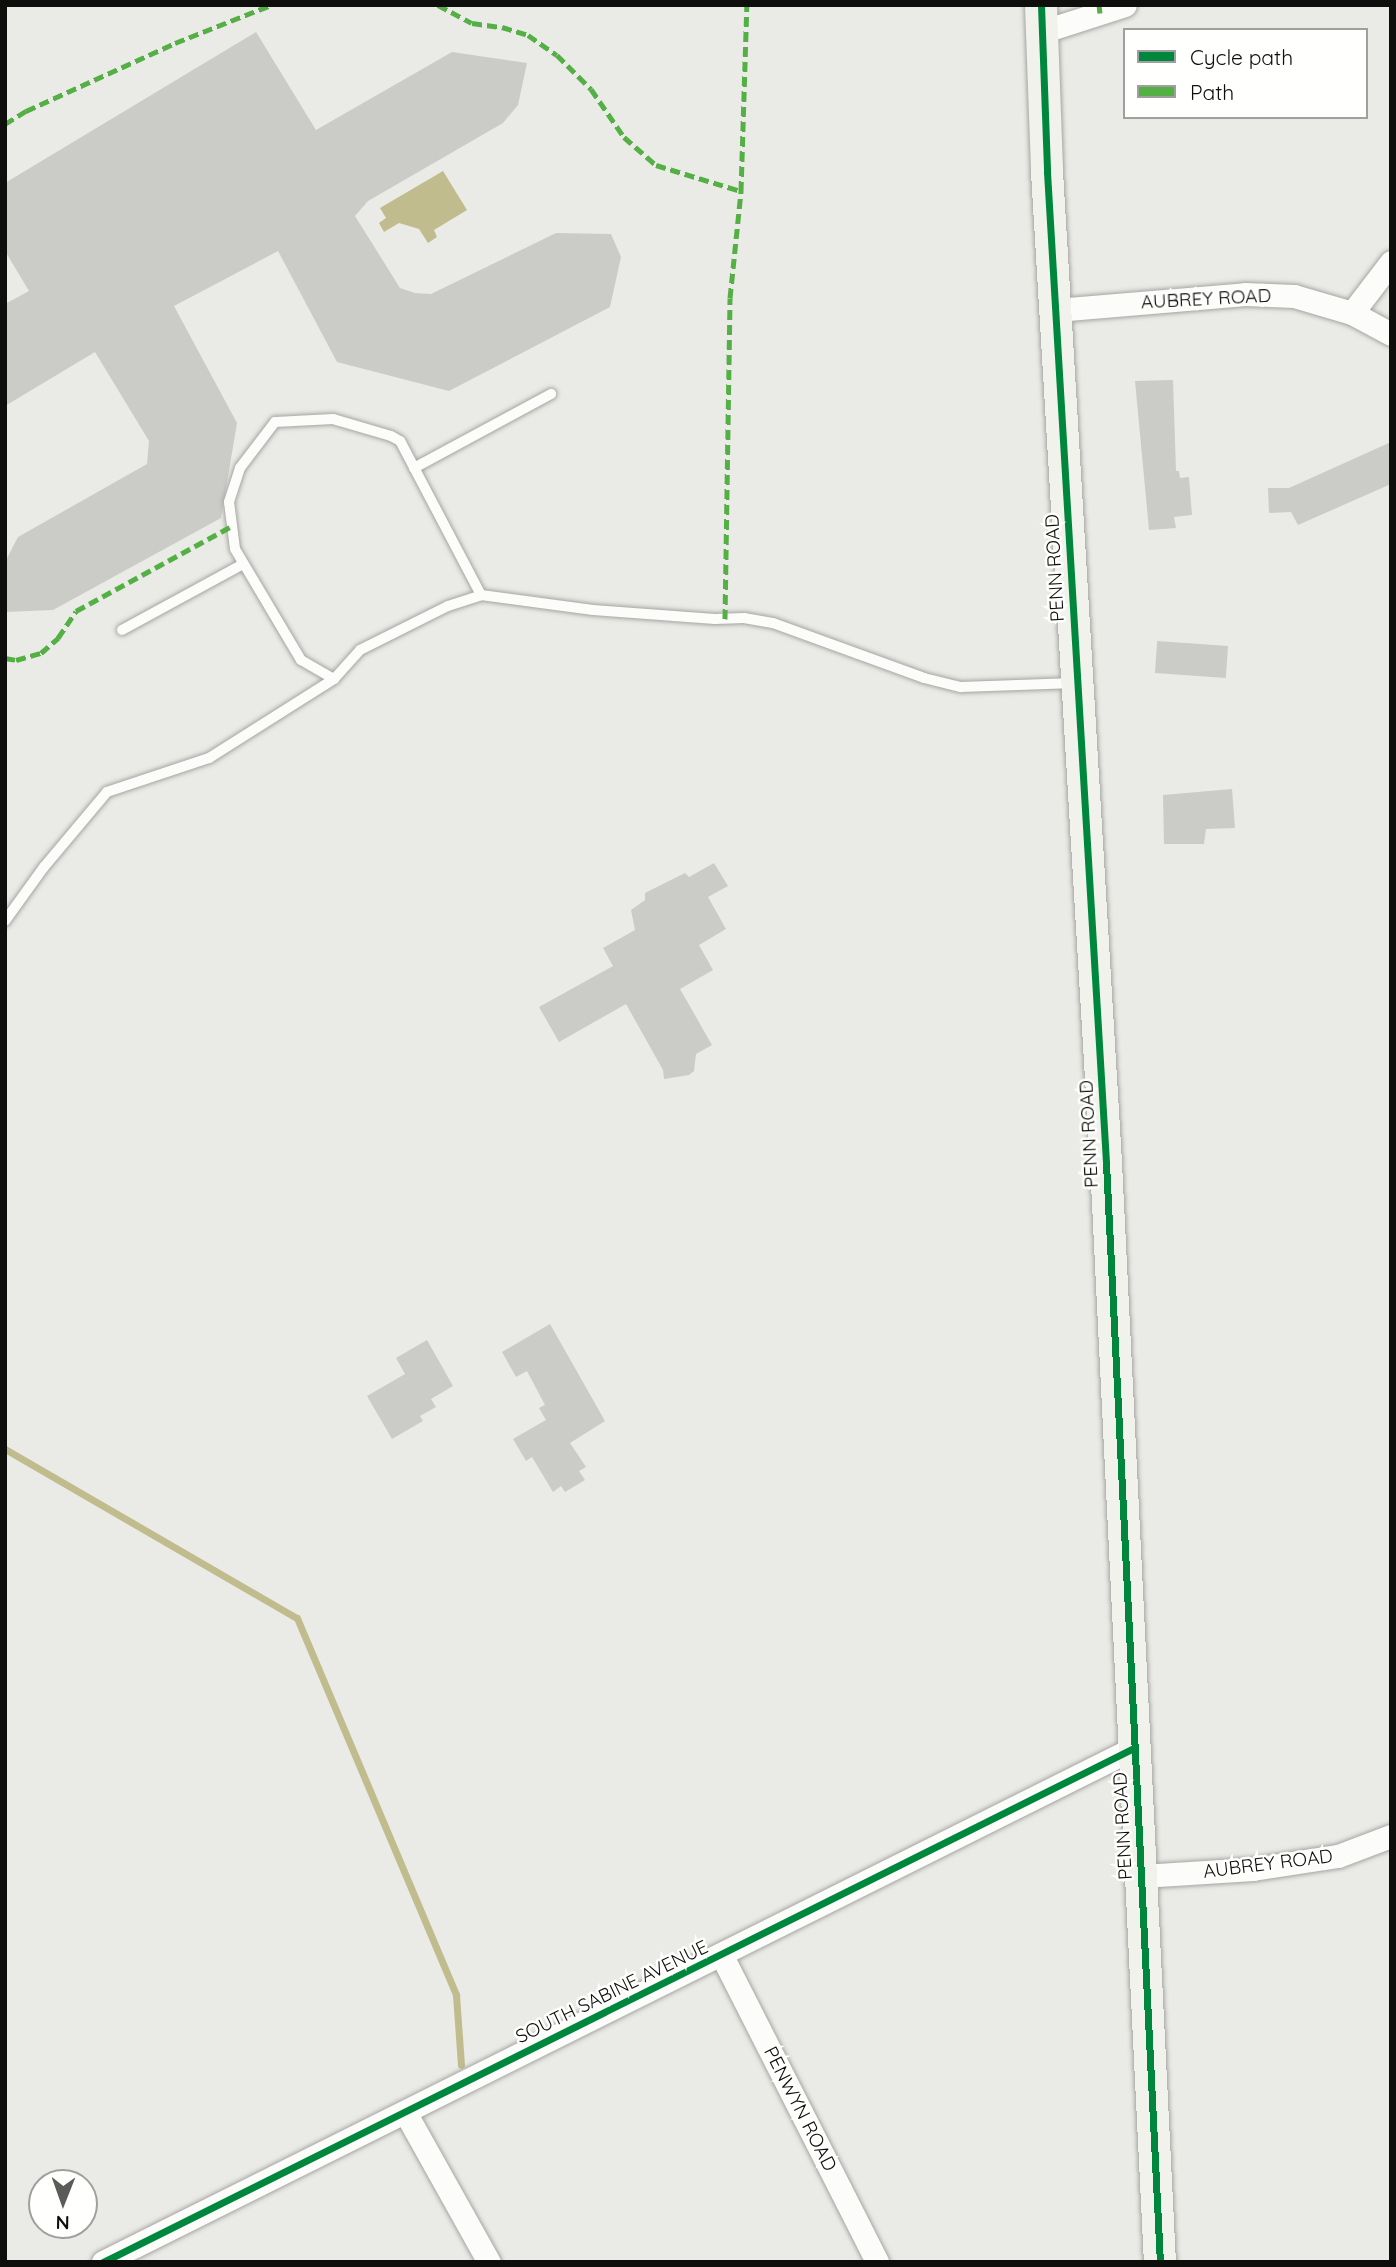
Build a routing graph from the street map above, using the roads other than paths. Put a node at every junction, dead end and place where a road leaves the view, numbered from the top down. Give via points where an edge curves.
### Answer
1 (1125, 5) edge
2 (1041, 19) edge
3 (1391, 262) edge
4 (1056, 310) junction
5 (1352, 313) junction
6 (1391, 334) edge
7 (551, 394) dead end
8 (414, 468) junction
9 (243, 564) junction
10 (481, 595) junction
11 (122, 630) dead end
12 (334, 679) junction
13 (1078, 683) junction
14 (5, 921) edge
15 (1134, 1748) junction
16 (1391, 1836) edge
17 (1142, 1876) junction
18 (722, 1956) junction
19 (405, 2112) junction
20 (103, 2262) edge
21 (488, 2262) edge
22 (877, 2262) edge
23 (1160, 2262) edge

1 - 2 street
2 - 4 street, PENN ROAD
3 - 5 street
4 - 5 street, AUBREY ROAD via 1245,294 1293,296
4 - 13 street, PENN ROAD
5 - 6 street, AUBREY ROAD
7 - 8 lane
8 - 9 lane via 400,441 363,426 333,419 275,422 240,468 229,502 235,549
8 - 10 lane
9 - 11 lane
9 - 12 lane via 301,660
10 - 12 lane via 448,606 360,650
10 - 13 lane via 593,610 773,623 961,687
12 - 14 lane via 209,758 107,792
13 - 15 street, PENN ROAD
15 - 17 street, PENN ROAD
15 - 18 street, SOUTH SABINE AVENUE
16 - 17 street, AUBREY ROAD via 1338,1856 1253,1869
17 - 23 street, PENN ROAD
18 - 19 street, SOUTH SABINE AVENUE
18 - 22 street, PENWYN ROAD
19 - 20 street, SOUTH SABINE AVENUE
19 - 21 street

